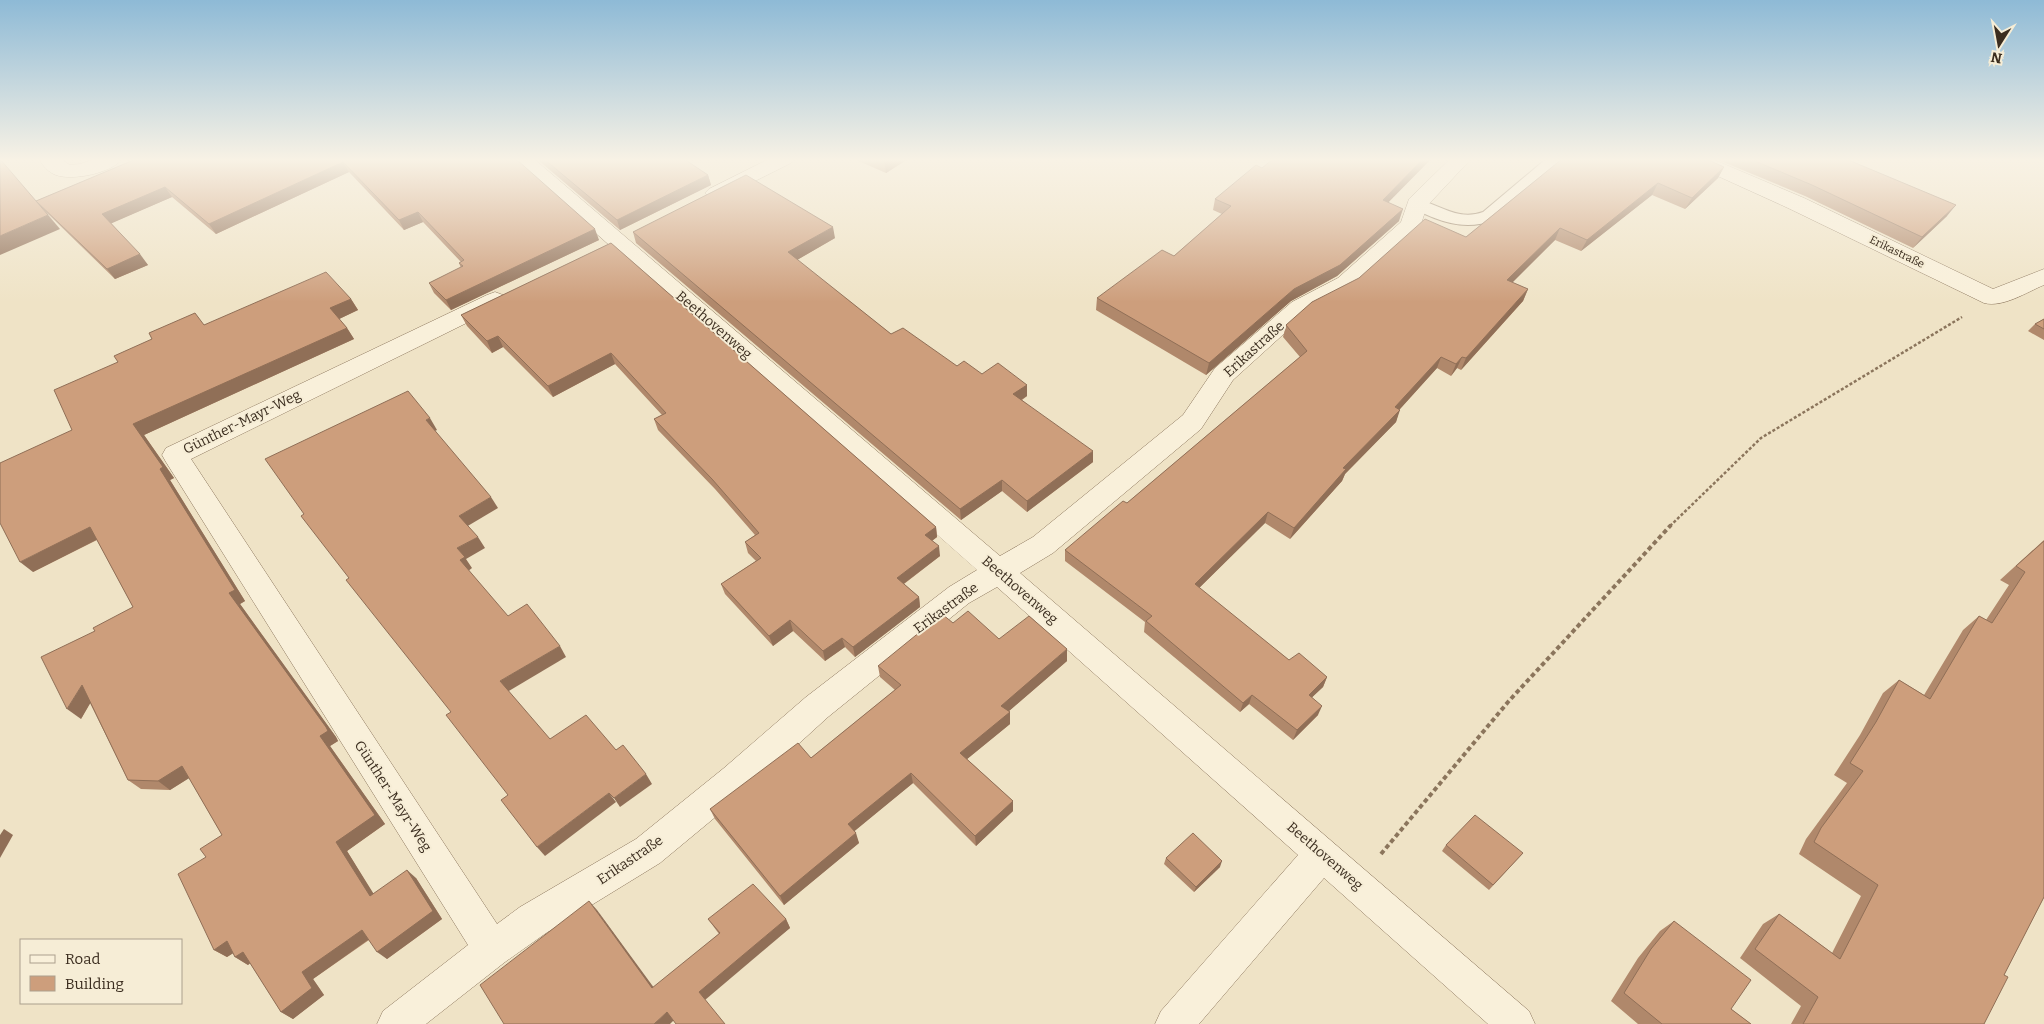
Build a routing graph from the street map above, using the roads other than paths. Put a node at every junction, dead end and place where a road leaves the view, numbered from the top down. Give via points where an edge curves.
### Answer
1 (576, 207) edge
2 (1416, 207) edge
3 (1424, 207) edge
4 (1500, 207) edge
5 (1804, 207) edge
6 (2044, 276) edge
7 (518, 289) edge
8 (999, 572) junction
9 (1322, 854) junction
10 (492, 949) junction
11 (396, 1024) edge
12 (1174, 1024) edge
13 (1516, 1024) edge

1 - 8 street, Beethovenweg
2 - 8 street, Erikastraße via 1410,225 1346,283 1300,307 1224,374 1192,422 1043,545
3 - 4 lane via 1464,222 1489,216
5 - 6 street, Erikastraße via 1992,298
7 - 10 street, Günther-Mayr-Weg via 174,455
8 - 9 street, Beethovenweg
8 - 10 street, Erikastraße via 959,595 817,707 648,852 533,920
9 - 12 street
9 - 13 street, Beethovenweg
10 - 11 street, Erikastraße

